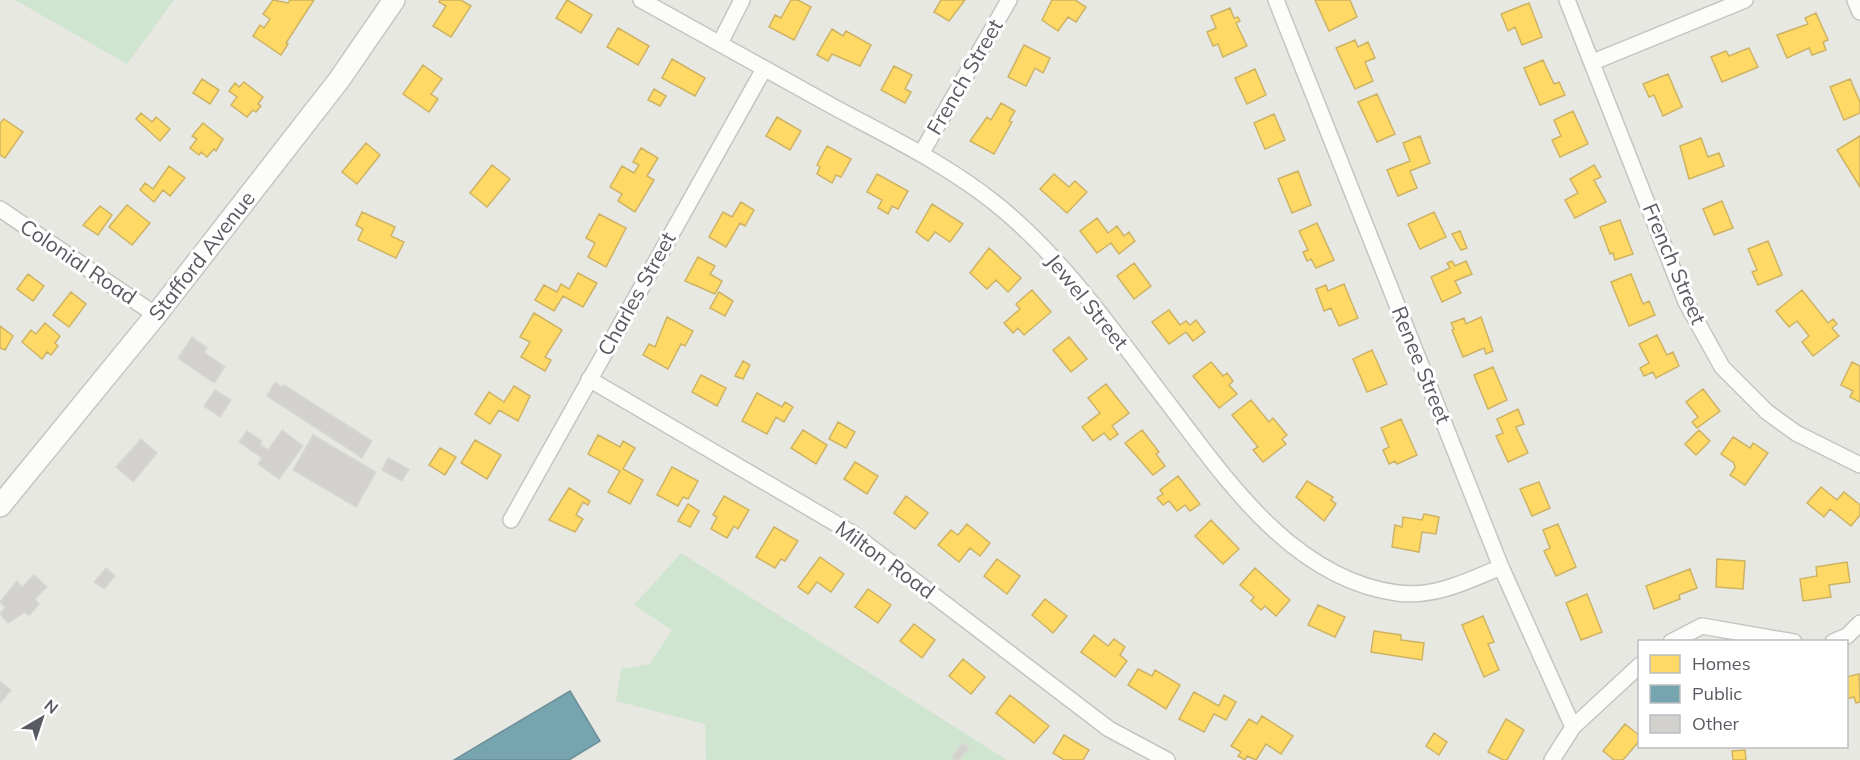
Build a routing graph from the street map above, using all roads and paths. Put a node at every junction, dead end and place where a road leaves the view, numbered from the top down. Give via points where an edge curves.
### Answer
1 (394, 0) edge
2 (640, 0) edge
3 (742, 0) edge
4 (1009, 0) edge
5 (1276, 0) edge
6 (1567, 0) edge
7 (1745, 0) edge
8 (1855, 0) edge
9 (1860, 12) edge
10 (720, 43) junction
11 (1593, 62) junction
12 (764, 69) junction
13 (921, 154) junction
14 (0, 209) edge
15 (156, 315) junction
16 (589, 379) junction
17 (1860, 465) edge
18 (0, 506) edge
19 (511, 520) dead end
20 (1501, 567) junction
21 (1860, 623) edge
22 (1675, 640) edge
23 (1782, 640) edge
24 (1838, 640) edge
25 (1638, 668) edge
26 (1573, 727) junction
27 (1167, 760) edge
28 (1552, 760) edge

1 - 15 main road, Stafford Avenue via 339,80
2 - 10 street, Jewel Street
3 - 10 street
4 - 13 street, French Street
5 - 20 street, Renee Street
6 - 11 street, French Street
7 - 11 street
8 - 9 street
10 - 12 street, Jewel Street
11 - 17 street, French Street via 1686,302 1722,367 1786,426
12 - 13 street, Jewel Street
12 - 16 street, Charles Street
13 - 20 street, Jewel Street via 995,202 1027,231 1069,277 1223,474 1284,538 1348,579 1397,593 1445,590
14 - 15 street, Colonial Road
15 - 18 main road, Stafford Avenue
16 - 19 street, Charles Street
16 - 27 street, Milton Road via 852,533 1109,729
20 - 26 street, Renee Street
21 - 24 street
22 - 23 street via 1702,626
25 - 26 street
26 - 28 street

